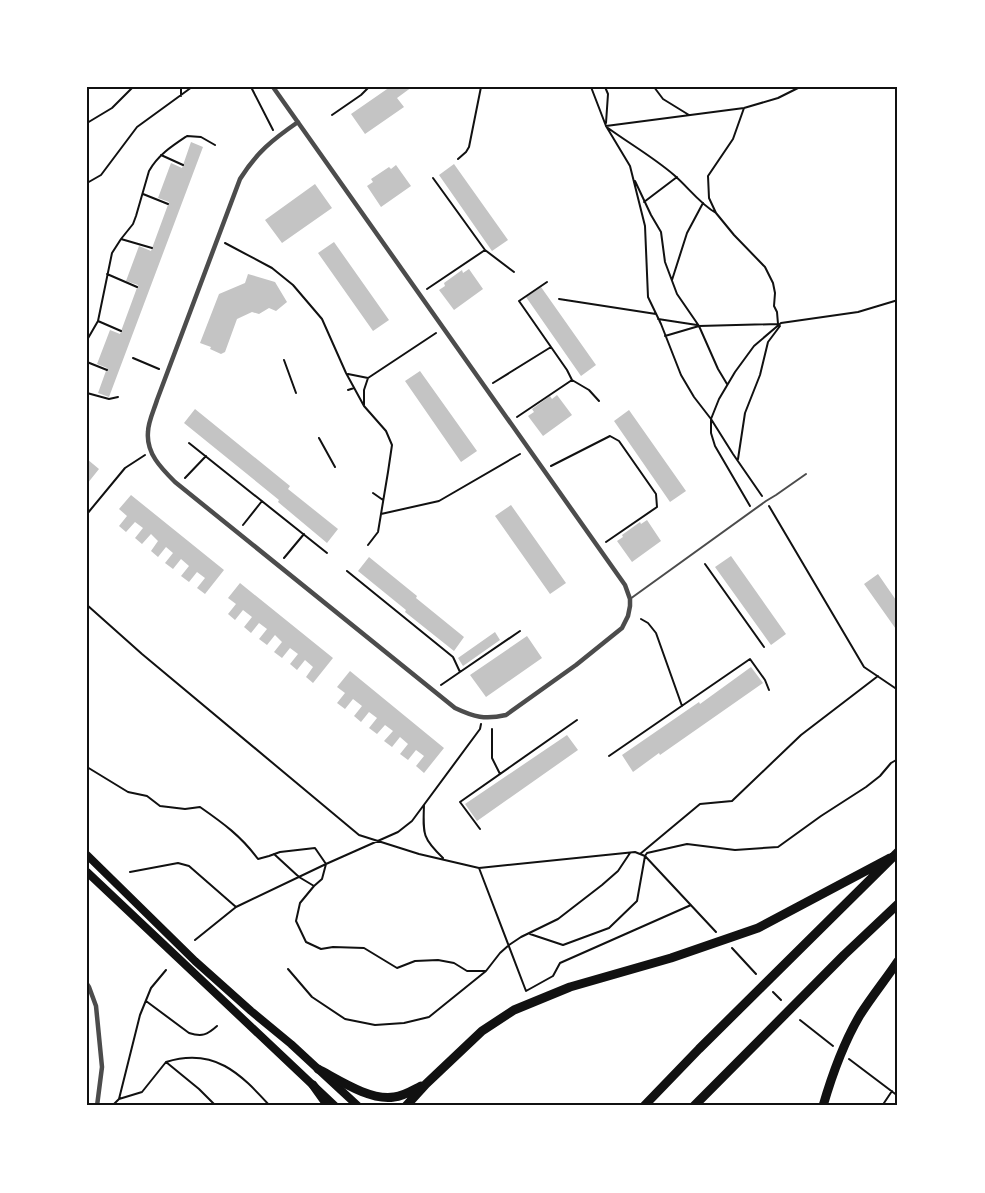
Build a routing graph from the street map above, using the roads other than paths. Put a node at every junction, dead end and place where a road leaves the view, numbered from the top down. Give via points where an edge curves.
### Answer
1 (273, 87) edge
2 (298, 122) junction
3 (806, 474) dead end
4 (630, 599) junction
5 (87, 855) edge
6 (894, 855) edge
7 (87, 872) edge
8 (898, 904) edge
9 (898, 961) edge
10 (87, 984) edge
11 (318, 1069) junction
12 (426, 1084) junction
13 (313, 1085) junction
14 (97, 1106) edge
15 (328, 1106) edge
16 (335, 1106) edge
17 (358, 1106) edge
18 (406, 1106) edge
19 (644, 1106) edge
20 (694, 1106) edge
21 (823, 1106) edge

1 - 2 street
2 - 4 street via 624,585
2 - 4 street via 261,150 240,179 157,400 148,432 158,466 455,708 471,715 506,715 576,665 622,627
3 - 4 lane
5 - 11 main road via 195,961
6 - 12 highway via 758,928 570,987 514,1010 482,1031
6 - 19 highway
7 - 13 main road
8 - 20 highway
9 - 21 highway via 860,1015
10 - 14 street via 96,1006 102,1066
11 - 12 highway via 378,1097 394,1098
11 - 17 main road
12 - 18 highway
13 - 15 highway
13 - 16 main road

